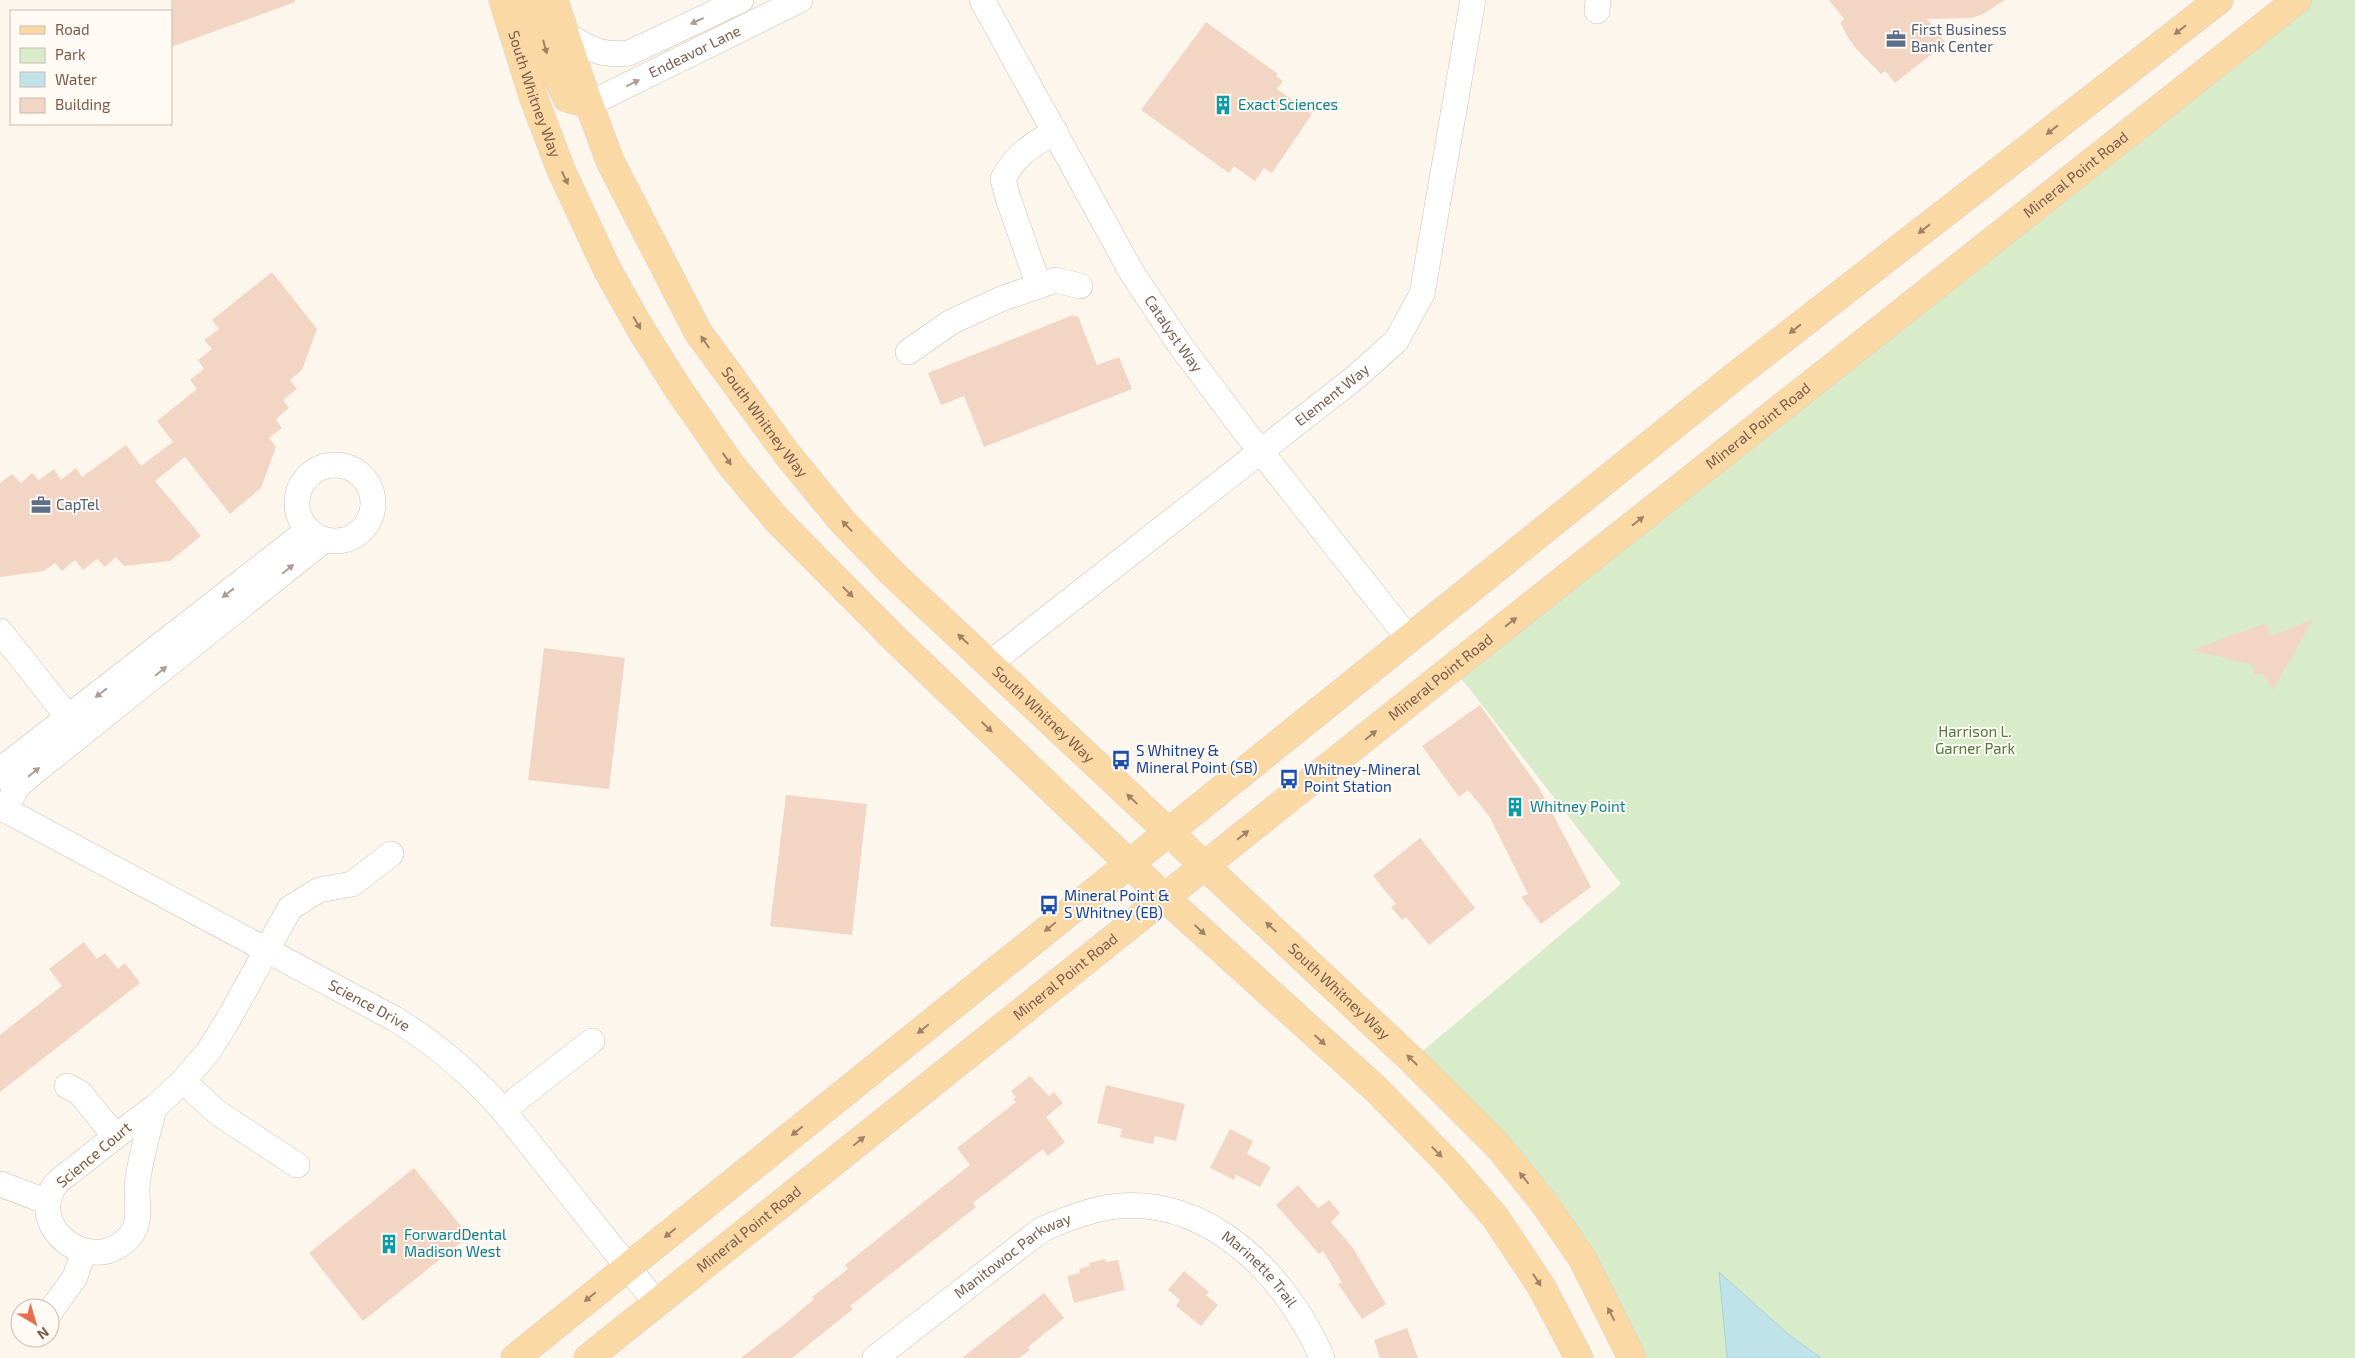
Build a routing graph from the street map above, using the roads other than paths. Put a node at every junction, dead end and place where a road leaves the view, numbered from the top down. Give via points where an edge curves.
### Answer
1 (503, 0) edge
2 (532, 0) edge
3 (554, 0) edge
4 (741, 0) edge
5 (800, 0) edge
6 (982, 0) edge
7 (1473, 0) edge
8 (2219, 0) edge
9 (2297, 0) edge
10 (566, 35) junction
11 (589, 104) junction
12 (1055, 131) junction
13 (1040, 286) junction
14 (1080, 286) dead end
15 (908, 352) dead end
16 (1260, 451) junction
17 (316, 535) dead end
18 (0, 630) edge
19 (1409, 639) junction
20 (989, 664) junction
21 (75, 726) junction
22 (0, 778) edge
23 (2, 809) edge
24 (1168, 832) junction
25 (391, 854) dead end
26 (1129, 863) junction
27 (1205, 865) junction
28 (1164, 897) junction
29 (266, 951) junction
30 (592, 1041) dead end
31 (183, 1081) junction
32 (67, 1086) dead end
33 (154, 1108) junction
34 (503, 1110) junction
35 (115, 1136) junction
36 (297, 1165) dead end
37 (0, 1184) edge
38 (48, 1202) junction
39 (1171, 1212) joint
40 (84, 1251) junction
41 (628, 1267) junction
42 (60, 1298) edge
43 (657, 1304) junction
44 (515, 1358) edge
45 (588, 1358) edge
46 (875, 1358) edge
47 (1322, 1358) edge
48 (1578, 1358) edge
49 (1632, 1358) edge

1 -> 26 main road, South Whitney Way via 533,96 561,170 607,269 679,390 731,465 777,520 891,635
2 -> 11 main road via 549,60 567,98
3 - 10 main road, South Whitney Way
4 -> 10 street, Endeavor Lane via 630,53 610,55 597,52
11 -> 5 street, Endeavor Lane
6 - 12 street, Catalyst Way
7 - 16 street, Element Way via 1422,294 1396,341 1357,376
8 -> 19 main road via 1734,376
27 -> 9 main road, Mineral Point Road
10 - 11 main road, South Whitney Way
20 -> 11 main road, South Whitney Way via 842,521 739,390 698,332 653,247 610,161
12 - 13 street via 1031,145 1012,162 1003,179
12 - 16 street, Catalyst Way via 1132,273 1180,345
13 - 14 street via 1056,280
13 - 15 street via 1001,299 951,322
16 - 19 street, Catalyst Way
16 - 20 street, Element Way
17 - 21 street
18 - 21 street
19 - 24 main road
24 -> 20 main road, South Whitney Way
21 - 22 street via 9,763
23 -> 21 street via 18,786
23 - 29 street, Science Drive
24 - 26 main road
24 - 27 main road, South Whitney Way
25 - 29 street, Science Court via 352,884 319,890 290,908
26 - 28 main road, South Whitney Way
26 -> 41 main road
27 - 28 main road, Mineral Point Road
49 -> 27 main road, South Whitney Way via 1582,1258 1500,1148 1412,1060
43 -> 28 main road, Mineral Point Road
28 -> 48 main road, South Whitney Way via 1377,1090 1450,1165 1495,1217 1541,1286
29 - 31 street, Science Court via 208,1052
29 - 34 street, Science Drive via 426,1038 481,1085
30 - 34 street
31 - 33 street, Science Court
31 - 36 street via 218,1113
32 - 35 street via 80,1093
33 - 35 street, Science Court
33 - 40 street, Science Court via 137,1188 138,1219 132,1234 119,1246 102,1253
34 - 41 street, Science Drive
35 - 38 street, Science Court via 55,1185
37 - 38 street
38 - 40 street, Science Court via 51,1226 66,1244
39 - 46 street, Manitowoc Parkway via 1146,1207 1111,1207 1063,1220 1041,1230
39 - 47 street, Marinette Trail via 1183,1214 1228,1235 1264,1267 1298,1313
40 - 42 street via 75,1277
41 - 43 street, Science Drive
41 -> 44 main road
43 - 45 main road, Mineral Point Road

